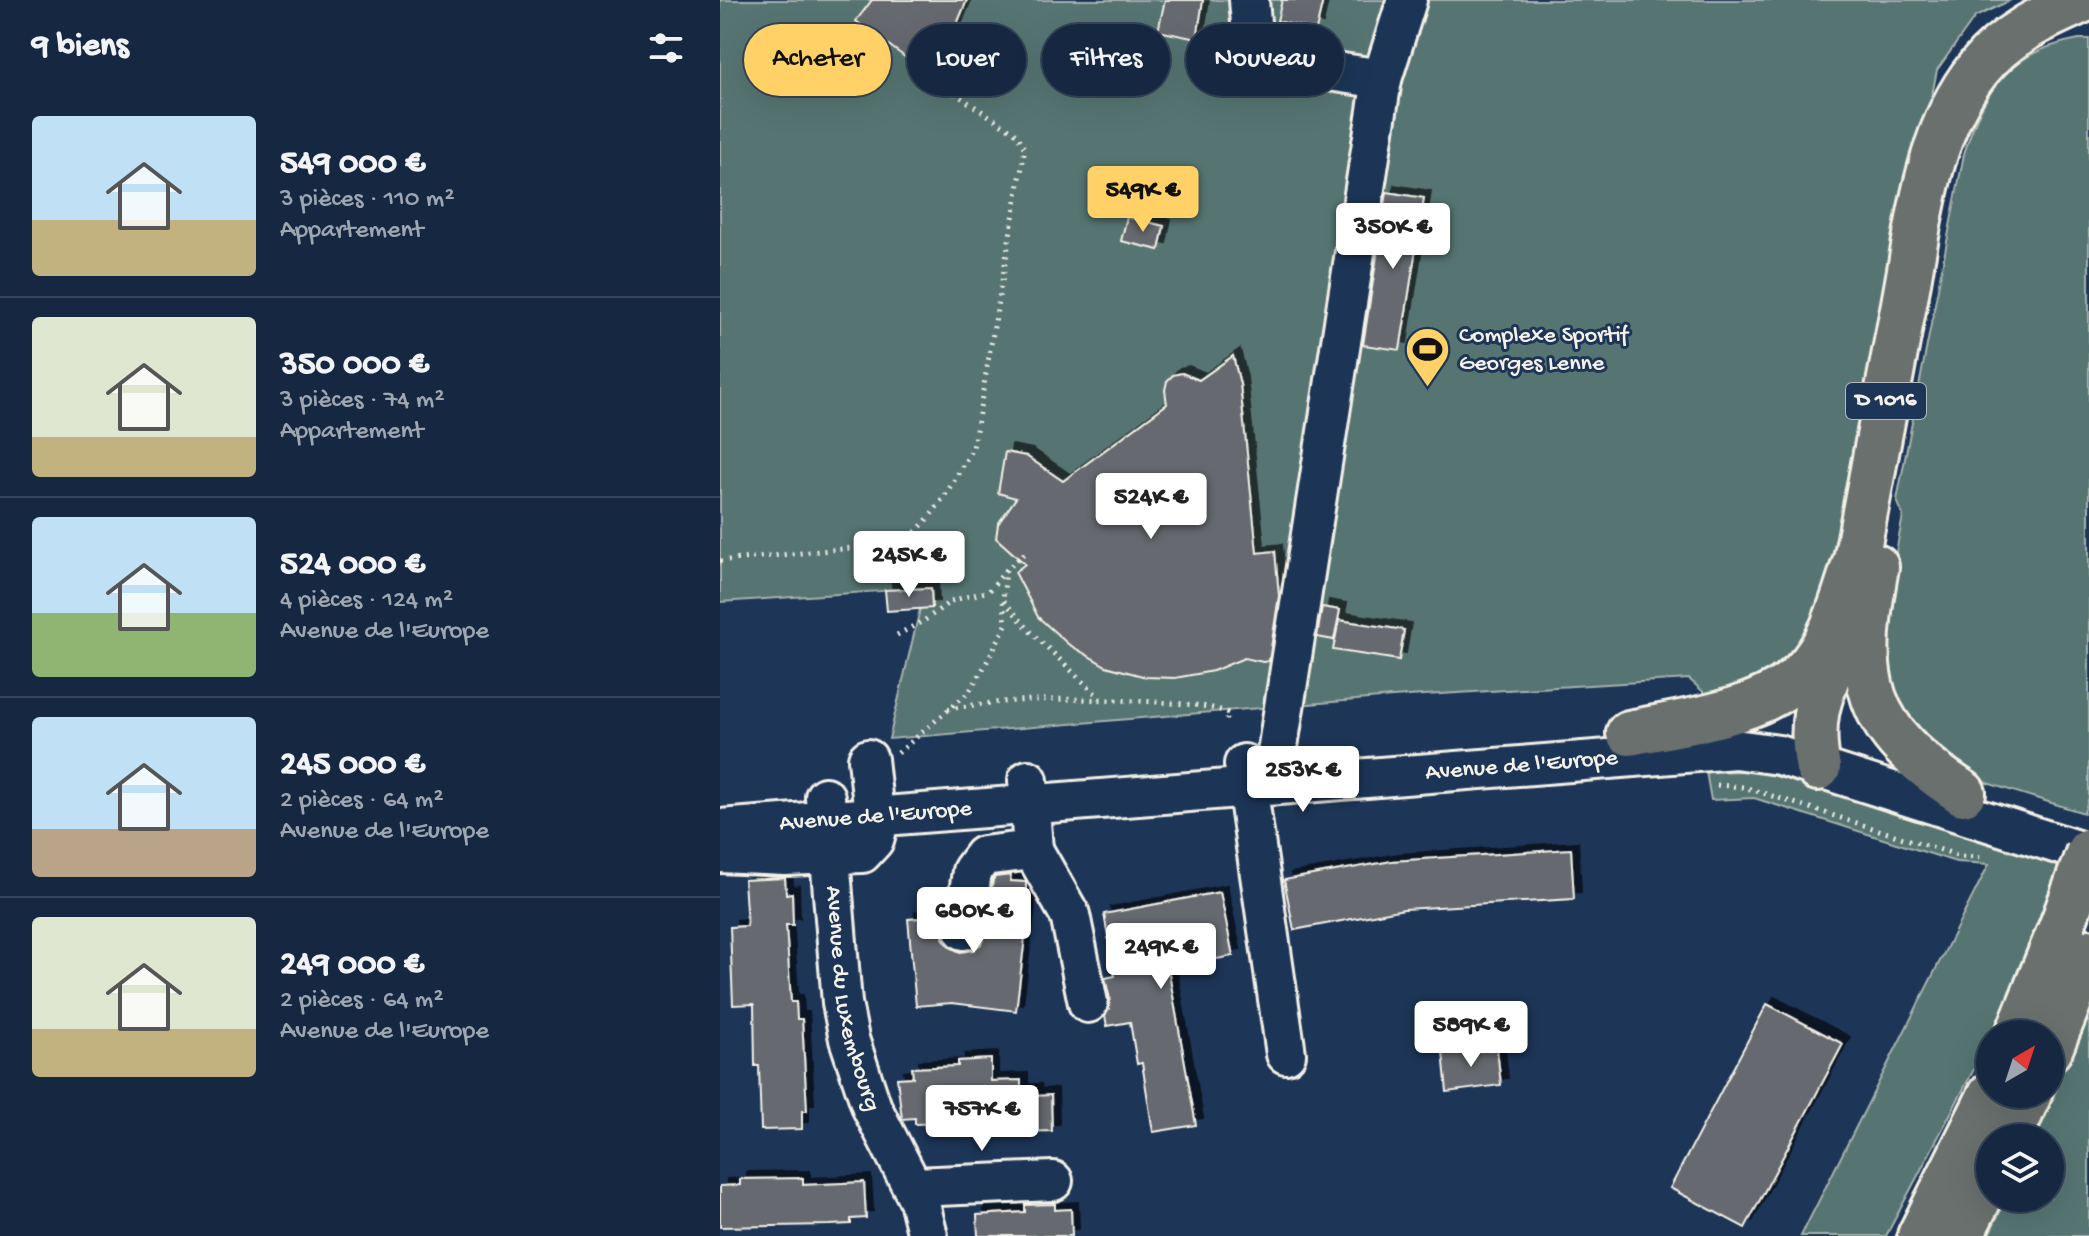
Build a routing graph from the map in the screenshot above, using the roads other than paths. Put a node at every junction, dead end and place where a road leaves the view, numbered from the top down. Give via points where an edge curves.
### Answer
1 (1249, 0) edge
2 (1407, 0) edge
3 (2083, 0) edge
4 (2089, 29) edge
5 (1382, 79) junction
6 (1856, 560) junction
7 (1864, 655) junction
8 (1629, 733) junction
9 (1821, 754) junction
10 (1255, 770) junction
11 (1884, 778) junction
12 (876, 782) junction
13 (1029, 792) junction
14 (1963, 793) junction
15 (720, 806) edge
16 (962, 809) junction
17 (720, 829) edge
18 (836, 831) junction
19 (2089, 835) edge
20 (1033, 850) junction
21 (2089, 852) edge
22 (720, 853) edge
23 (964, 930) dead end
24 (2076, 938) edge
25 (1088, 1003) dead end
26 (2026, 1020) edge
27 (2057, 1020) edge
28 (1286, 1054) dead end
29 (1984, 1108) edge
30 (1053, 1181) dead end
31 (914, 1187) junction
32 (1976, 1206) edge
33 (1962, 1234) edge
34 (928, 1236) edge
35 (1920, 1236) edge

1 - 5 street via 1253,45 1276,63
2 - 5 street
3 - 6 highway, D 1016 via 2036,20 1998,47 1969,82 1945,128 1926,190
4 - 7 highway, D 1016 via 2043,38 2005,62 1978,96 1957,141 1944,187
5 - 10 street
6 - 8 highway, D 1016 via 1828,638 1796,680 1724,713
6 - 9 highway, D 1016 via 1849,618 1815,712
7 - 9 highway, D 1016 via 1852,709
7 - 14 highway, D 1016 via 1874,700 1894,735 1913,757
8 - 9 street, Avenue de l'Europe via 1780,736
8 - 10 street, Avenue de l'Europe
9 - 10 street, Avenue de l'Europe via 1735,749
9 - 11 street, Avenue de l'Europe
10 - 13 street, Avenue de l'Europe
10 - 28 street
11 - 14 street
11 - 21 street
12 - 13 street, Avenue de l'Europe
12 - 16 street, Avenue de l'Europe
12 - 18 street, Avenue de l'Europe
13 - 16 street, Avenue de l'Europe
13 - 20 street
14 - 19 street
15 - 18 street, Avenue de l'Europe
16 - 18 street via 890,848
17 - 18 street, Avenue de l'Europe
18 - 22 street
18 - 31 street, Avenue du Luxembourg via 842,1003 849,1039 872,1108
20 - 23 street via 983,856 972,871
20 - 25 street via 1070,915
21 - 24 highway, bridge
24 - 26 highway
24 - 27 highway
29 - 35 highway
30 - 31 street
31 - 34 street, Avenue du Luxembourg
32 - 33 highway

